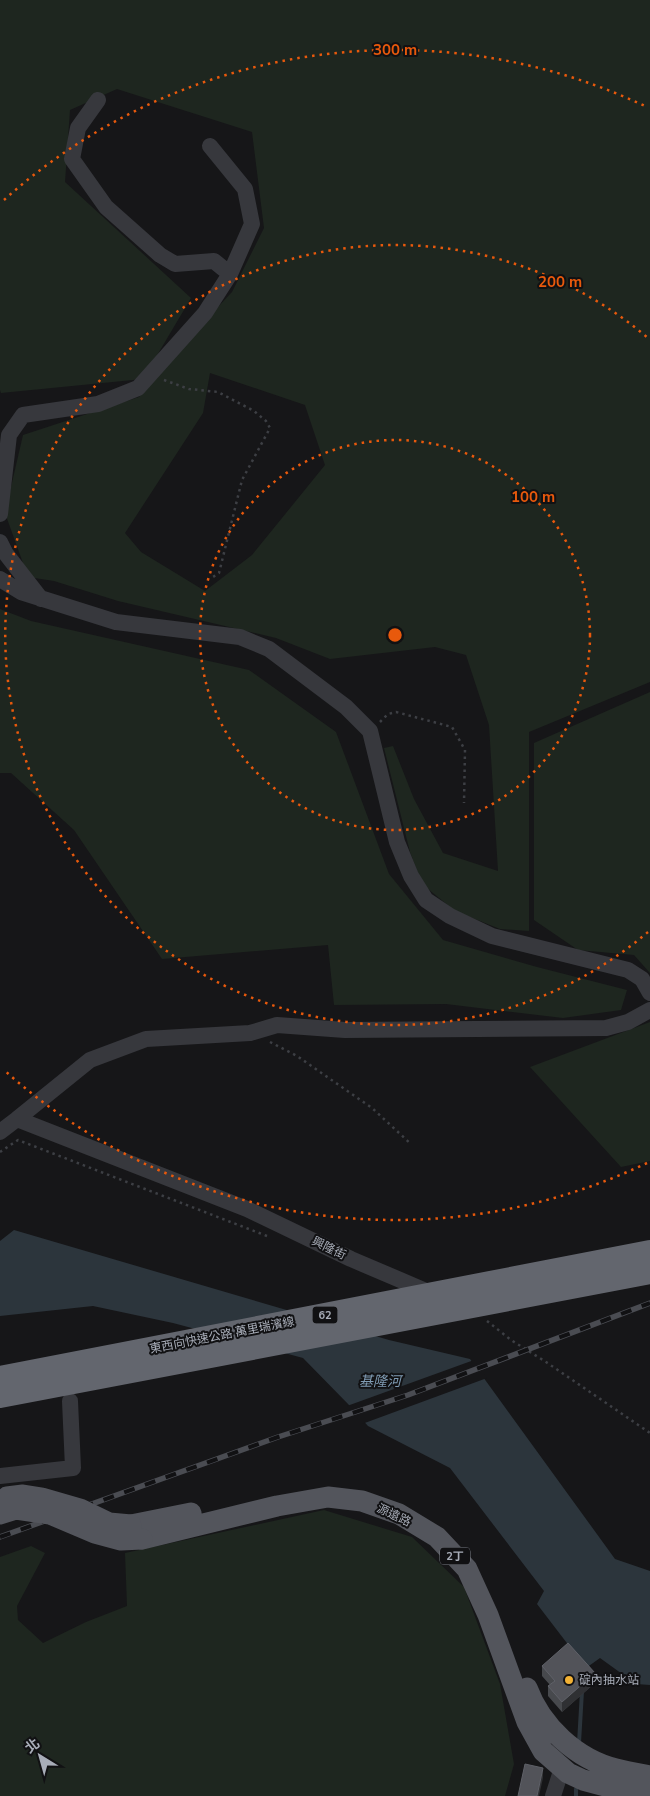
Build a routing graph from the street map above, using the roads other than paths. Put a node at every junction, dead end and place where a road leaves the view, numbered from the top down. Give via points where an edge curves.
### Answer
1 (98, 100) dead end
2 (210, 146) dead end
3 (230, 274) junction
4 (0, 514) edge
5 (0, 542) edge
6 (0, 579) edge
7 (41, 599) junction
8 (650, 993) edge
9 (650, 1010) edge
10 (17, 1119) junction
11 (0, 1132) edge
12 (650, 1252) edge
13 (650, 1272) edge
14 (650, 1278) edge
15 (0, 1378) edge
16 (0, 1396) edge
17 (70, 1401) dead end
18 (0, 1476) edge
19 (0, 1499) edge
20 (0, 1514) edge
21 (137, 1532) junction
22 (562, 1768) junction
23 (650, 1776) edge
24 (650, 1793) edge
25 (553, 1796) edge

1 - 3 street via 78,128 72,159 106,207 160,255 176,264 214,261
2 - 3 street via 244,189 252,224
3 - 4 street via 205,312 138,388 98,404 23,415 9,435
5 - 7 street
6 - 7 street
7 - 8 street via 116,622 240,636 269,649 346,707 370,731 397,842 411,876 426,900 450,916 492,936 628,970 642,978
9 - 10 street via 628,1022 606,1028 345,1030 277,1025 250,1033 146,1040 90,1060
10 - 11 street
10 - 14 street, 興隆街 via 247,1209 351,1259 473,1311 518,1309
12 - 15 highway, 東西向快速公路 萬里瑞濱線 / 62, bridge
13 - 16 highway, 東西向快速公路 萬里瑞濱線 / 62, bridge
17 - 18 street via 73,1468
19 - 21 main road, 源遠路 / 2丁, bridge via 23,1495 42,1498
20 - 21 main road, 源遠路 / 2丁, bridge via 16,1509 50,1514 121,1540
21 - 22 main road, 源遠路 / 2丁 via 328,1497 362,1501 399,1514 437,1537 467,1568 488,1615 527,1722 543,1751
21 - 23 main road, 源遠路 / 2丁 via 320,1485 357,1488 387,1497 428,1518 474,1561 533,1703 553,1731 575,1750 601,1764
22 - 24 main road, 源遠路 / 2丁 via 599,1785
22 - 25 street

